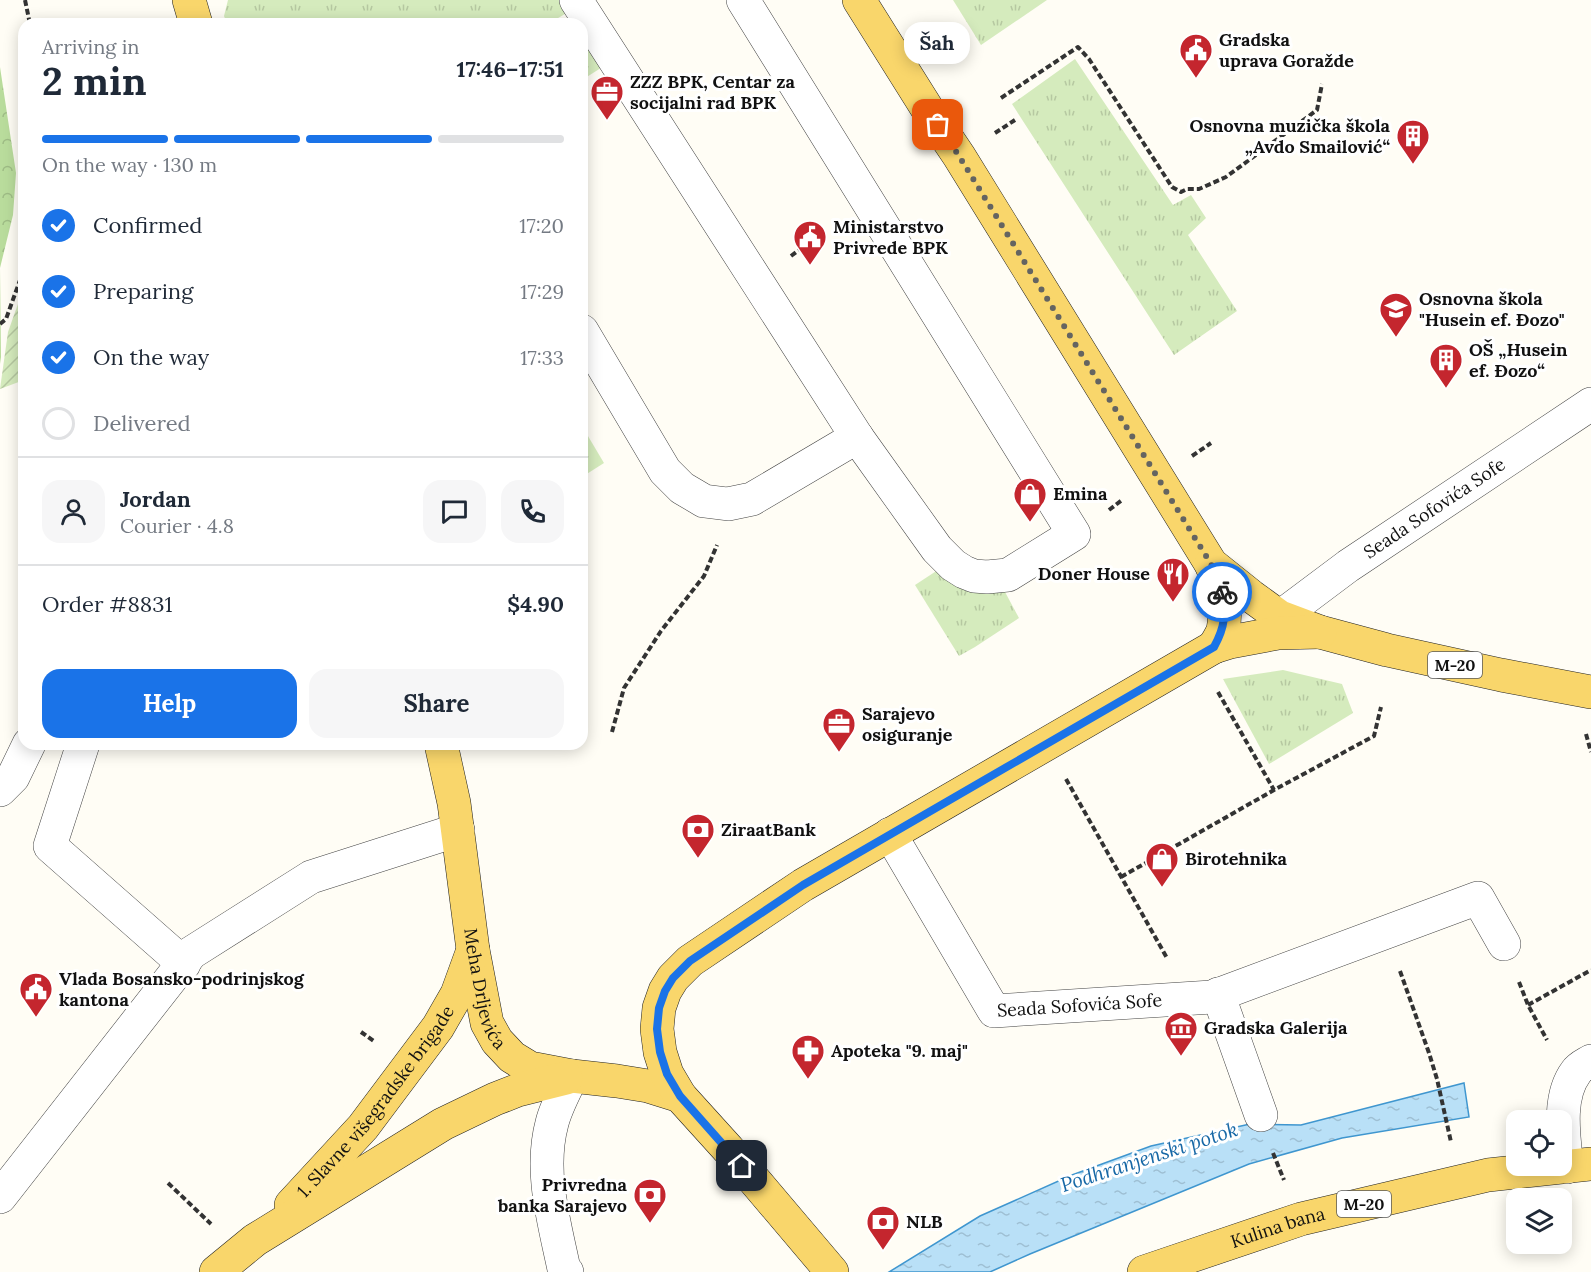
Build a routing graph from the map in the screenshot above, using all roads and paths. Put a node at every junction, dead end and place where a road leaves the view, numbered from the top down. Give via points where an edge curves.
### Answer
1 (24, 0) edge
2 (189, 0) edge
3 (743, 0) edge
4 (859, 0) edge
5 (28, 18) edge
6 (194, 18) edge
7 (588, 30) edge
8 (1322, 84) dead end
9 (1001, 98) dead end
10 (18, 286) edge
11 (0, 324) edge
12 (588, 341) edge
13 (1591, 405) edge
14 (857, 437) junction
15 (728, 504) junction
16 (1211, 564) junction
17 (1280, 617) junction
18 (1320, 632) junction
19 (1205, 652) junction
20 (1591, 692) edge
21 (1381, 707) dead end
22 (612, 732) dead end
23 (1046, 744) junction
24 (26, 750) edge
25 (81, 750) edge
26 (442, 750) edge
27 (0, 790) edge
28 (1274, 790) junction
29 (458, 830) junction
30 (890, 834) junction
31 (1121, 877) junction
32 (1504, 944) joint
33 (473, 950) junction
34 (184, 964) junction
35 (1591, 970) edge
36 (1402, 978) dead end
37 (1204, 996) junction
38 (1528, 1005) junction
39 (1549, 1043) dead end
40 (1591, 1061) edge
41 (572, 1076) junction
42 (680, 1096) junction
43 (1261, 1115) dead end
44 (1447, 1125) dead end
45 (1579, 1165) edge
46 (168, 1183) dead end
47 (0, 1197) edge
48 (248, 1246) junction
49 (564, 1271) edge
50 (216, 1272) edge
51 (832, 1272) edge
52 (1144, 1272) edge

1 - 5 path
2 - 6 main road
3 - 14 street via 1074,534 1008,575 980,577 964,572 937,549
4 - 16 main road, M-20
7 - 14 street
8 - 9 path via 1317,110 1226,177 1181,192 1172,187 1089,59 1077,47
10 - 11 path via 6,319
12 - 15 street via 665,471 682,488 704,501
13 - 17 street, Seada Sofovića Sofe via 1348,566
14 - 15 street via 752,499
15 - 22 path via 704,576 661,631 624,688
16 - 17 main road, M-20
16 - 19 main road, M-20 via 1225,611 1222,632
17 - 18 main road, M-20
18 - 19 main road, M-20 via 1278,633 1230,642
18 - 20 main road, M-20 via 1387,650
19 - 23 main road, M-20
19 - 28 path
21 - 28 path via 1374,736
23 - 30 main road, M-20
23 - 31 path
24 - 27 street via 13,777
25 - 34 street via 50,846
26 - 29 main road, Meha Drljevića
28 - 31 path
29 - 33 main road, Meha Drljevića
29 - 34 street via 311,877 191,953
30 - 37 street, Seada Sofovića Sofe via 994,1011
30 - 42 main road, M-20 via 803,885 690,961 673,978 659,1008 657,1029 667,1074
31 - 37 path
32 - 37 street, Seada Sofovića Sofe via 1478,898
32 - 38 path
33 - 41 main road, Meha Drljevića via 488,1023 497,1041 530,1068
33 - 48 main road, 1. Slavne višegradske brigade via 457,994 438,1027 363,1127
34 - 47 street
35 - 38 path
36 - 44 path via 1430,1053
37 - 43 street
38 - 39 path
40 - 45 street via 1577,1070 1569,1084 1563,1117
41 - 42 main road, Meha Drljevića via 648,1086
41 - 48 main road, 1. Slavne višegradske brigade via 518,1090 443,1124
41 - 49 street via 552,1120 546,1148 549,1197
42 - 51 main road, M-20
45 - 52 main road, Kulina bana / M-20 via 1488,1175 1301,1219
46 - 48 path
48 - 50 main road, 1. Slavne višegradske brigade

